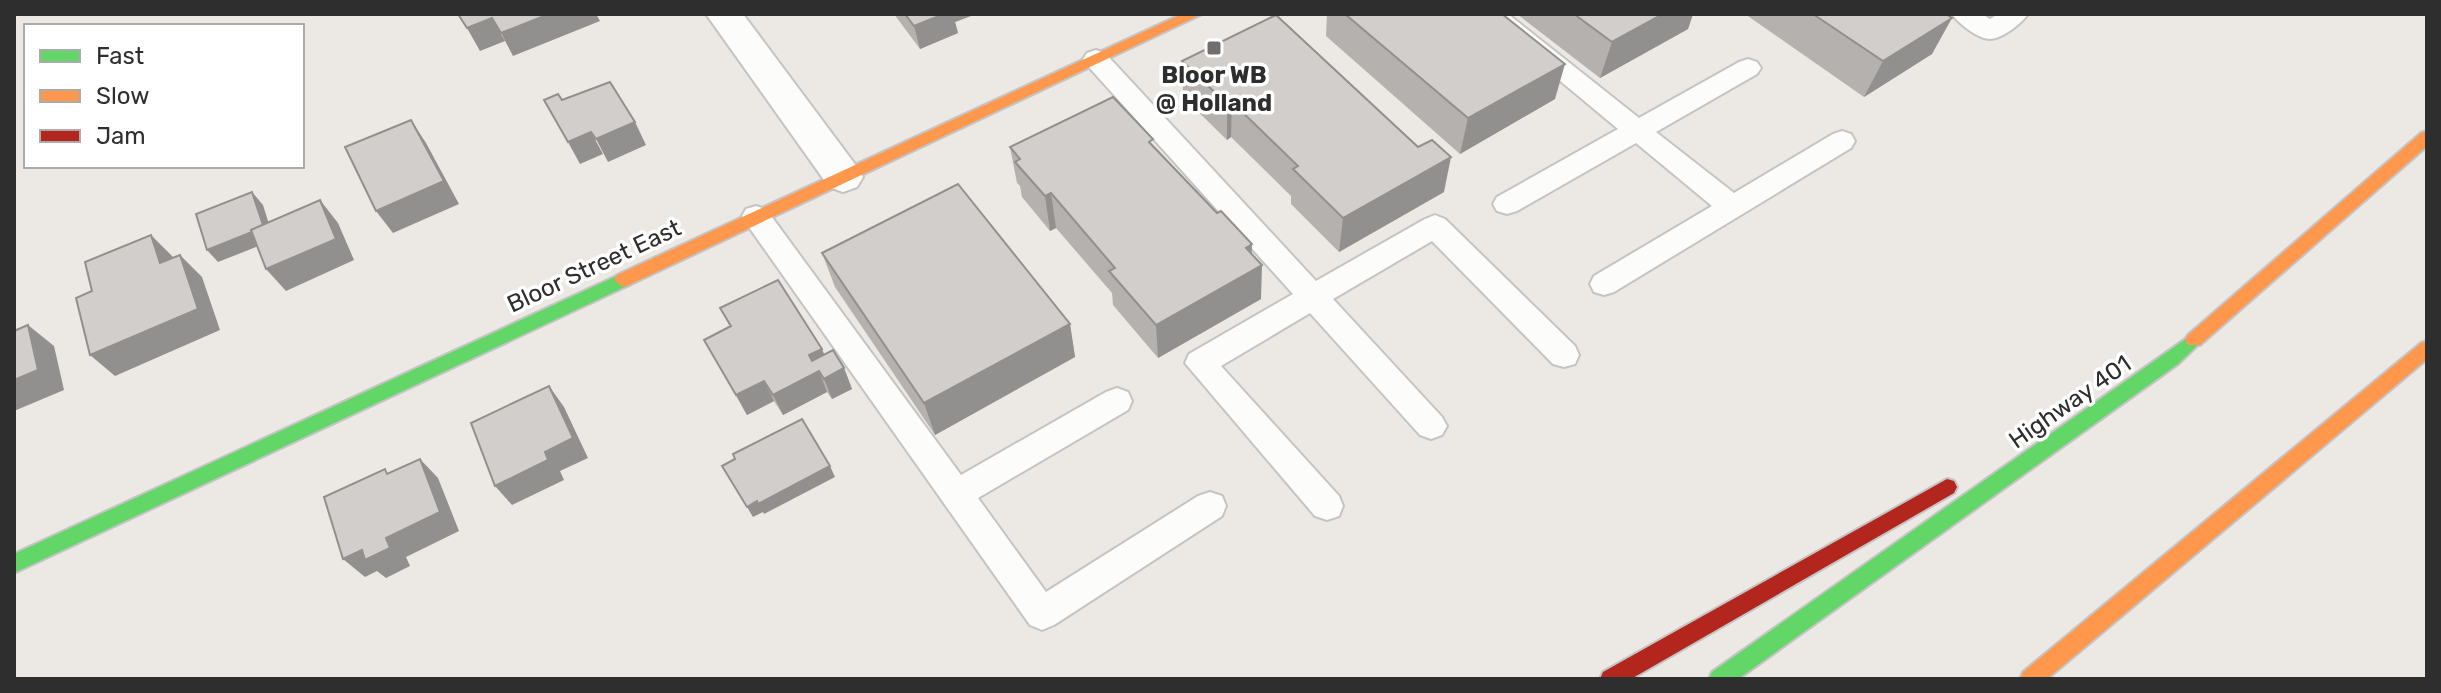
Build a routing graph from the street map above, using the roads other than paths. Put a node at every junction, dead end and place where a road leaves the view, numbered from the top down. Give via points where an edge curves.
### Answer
1 (724, 14) edge
2 (1195, 14) edge
3 (1492, 14) edge
4 (1964, 14) edge
5 (2016, 14) edge
6 (1096, 59) junction
7 (1748, 68) dead end
8 (1637, 130) junction
9 (2427, 137) edge
10 (1842, 141) dead end
11 (843, 177) junction
12 (1507, 204) dead end
13 (1734, 208) junction
14 (756, 216) junction
15 (1604, 284) dead end
16 (1315, 298) junction
17 (2427, 348) edge
18 (1564, 355) dead end
19 (2172, 359) junction
20 (1117, 401) dead end
21 (1431, 426) dead end
22 (2008, 453) dead end
23 (1967, 476) dead end
24 (956, 494) junction
25 (1210, 506) dead end
26 (1327, 506) dead end
27 (14, 564) edge
28 (1611, 679) edge
29 (1720, 679) edge
30 (2031, 679) edge

1 - 11 street
2 - 6 main road, Bloor Street East
3 - 8 lane
4 - 5 lane via 1990,31
6 - 11 main road, Bloor Street East
6 - 16 lane
7 - 8 lane
8 - 12 lane
8 - 13 lane
9 - 19 main road, Highway 401
10 - 13 lane
11 - 14 main road, Bloor Street East
13 - 15 lane
14 - 24 lane
14 - 27 main road, Bloor Street East
16 - 18 lane via 1435,226
16 - 21 lane
16 - 26 lane via 1200,363
17 - 30 main road
19 - 22 main road
19 - 29 main road, Highway 401
20 - 24 lane
23 - 28 main road
24 - 25 lane via 1042,614

